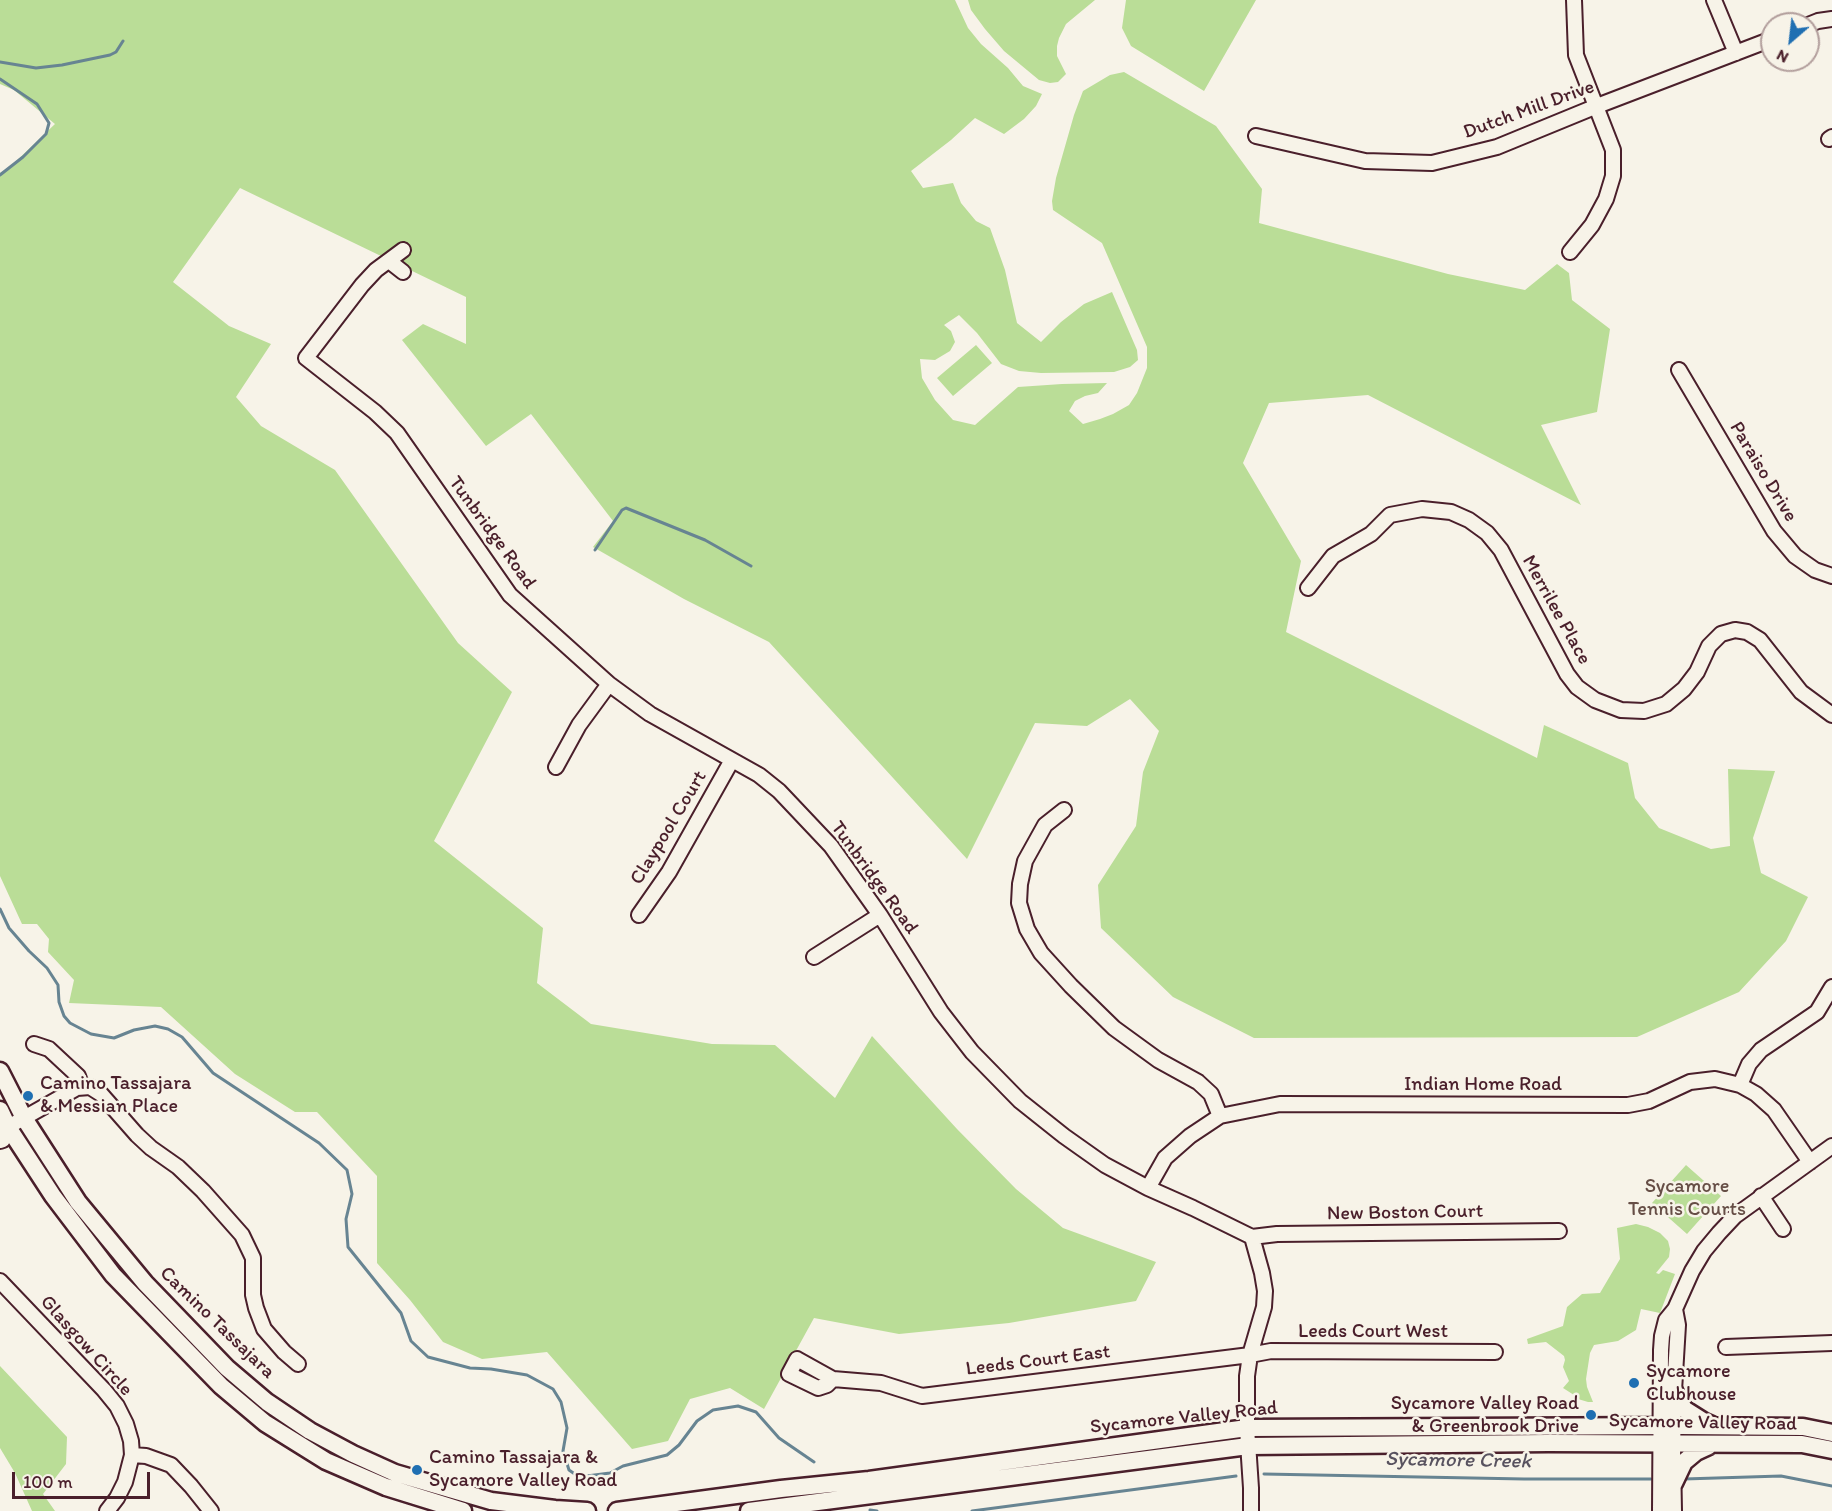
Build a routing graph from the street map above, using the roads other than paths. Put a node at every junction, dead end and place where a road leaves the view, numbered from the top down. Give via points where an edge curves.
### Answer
1 (1574, 0) edge
2 (1714, 0) edge
3 (1760, 43) edge
4 (1736, 52) junction
5 (1597, 106) junction
6 (1256, 136) dead end
7 (403, 250) dead end
8 (1570, 252) dead end
9 (389, 261) junction
10 (403, 272) dead end
11 (1679, 370) dead end
12 (1832, 576) edge
13 (1308, 588) dead end
14 (609, 684) junction
15 (1832, 715) edge
16 (732, 760) junction
17 (556, 767) dead end
18 (1064, 810) dead end
19 (639, 915) dead end
20 (880, 915) junction
21 (814, 957) dead end
22 (1832, 987) edge
23 (34, 1044) dead end
24 (0, 1071) edge
25 (1740, 1085) junction
26 (82, 1087) junction
27 (0, 1110) edge
28 (1220, 1116) junction
29 (24, 1118) junction
30 (3, 1132) edge
31 (1832, 1146) edge
32 (1810, 1162) junction
33 (1148, 1188) junction
34 (1761, 1196) junction
35 (1783, 1229) dead end
36 (1559, 1231) dead end
37 (1252, 1237) junction
38 (0, 1281) edge
39 (1675, 1309) junction
40 (1832, 1343) edge
41 (1726, 1347) dead end
42 (1495, 1352) dead end
43 (1250, 1355) junction
44 (298, 1364) dead end
45 (833, 1379) dead end
46 (1674, 1391) junction
47 (1667, 1426) junction
48 (1716, 1426) junction
49 (1247, 1428) junction
50 (1832, 1433) edge
51 (1667, 1443) junction
52 (1712, 1444) junction
53 (1248, 1446) junction
54 (1832, 1450) edge
55 (132, 1455) junction
56 (1674, 1483) junction
57 (791, 1488) junction
58 (476, 1504) edge
59 (794, 1508) edge
60 (108, 1511) edge
61 (211, 1511) edge
62 (463, 1511) edge
63 (587, 1511) edge
64 (617, 1511) edge
65 (750, 1511) edge
66 (1251, 1511) edge
67 (1660, 1511) edge
68 (1674, 1511) edge

1 - 5 street via 1576,55
2 - 4 street
3 - 4 street, Dutch Mill Drive
4 - 5 street, Dutch Mill Drive
5 - 6 street, Dutch Mill Drive via 1497,147 1432,163 1365,161
5 - 8 street via 1613,150 1613,176 1592,225
7 - 9 street, Tunbridge Road
9 - 10 street
9 - 14 street, Tunbridge Road via 362,285 306,358 397,433 510,595
11 - 12 street, Paraiso Drive via 1774,531 1795,556
13 - 15 street, Merrilee Place via 1333,556 1371,534 1390,515 1422,509 1451,512 1487,533 1501,550 1567,674 1595,700 1621,710 1644,711 1666,704 1697,672 1709,646 1721,634 1735,630 1760,640 1801,692
14 - 16 street, Tunbridge Road via 650,714
14 - 17 street via 579,725
16 - 19 street, Claypool Court via 669,872
16 - 20 street, Tunbridge Road via 759,775 787,799 831,846
18 - 28 street via 1045,825 1025,861 1019,903 1027,929 1041,953 1114,1028 1158,1060 1198,1082 1211,1094
20 - 21 street
20 - 33 street, Tunbridge Road via 941,1012 972,1052 1020,1101 1105,1165
22 - 25 street via 1817,1012 1761,1050 1749,1064
23 - 26 street via 49,1049 78,1077
24 - 29 main road, Camino Tassajara
25 - 28 street, Indian Home Road via 1714,1079 1690,1082 1649,1101 1628,1105 1280,1104
25 - 32 street, Indian Home Road via 1774,1110
26 - 29 street
26 - 44 street via 101,1094 137,1135 178,1167 242,1234 253,1258 253,1295 264,1329
27 - 30 main road, Camino Tassajara
28 - 33 street, Indian Home Road via 1165,1158
29 - 30 street
29 - 58 main road, Camino Tassajara via 78,1202 145,1283 227,1368 310,1431 394,1473
30 - 62 main road, Camino Tassajara via 113,1275 221,1386 265,1423 326,1461 386,1487
31 - 32 street
32 - 34 street
33 - 37 street, Tunbridge Road
34 - 35 street
34 - 39 street via 1735,1216 1704,1251
36 - 37 street, New Boston Court
37 - 43 street via 1265,1291
38 - 55 street, Glasgow Circle via 117,1406 126,1424
39 - 46 street via 1678,1325
39 - 47 street via 1666,1320 1662,1336
40 - 41 street
42 - 43 street, Leeds Court West via 1271,1351
43 - 45 street, Leeds Court East via 922,1396 881,1383
43 - 49 street
46 - 47 street
46 - 48 main road via 1684,1408
47 - 48 main road, Sycamore Valley Road
47 - 49 main road, Sycamore Valley Road
47 - 51 street
48 - 50 main road, Sycamore Valley Road via 1803,1427
49 - 53 street
49 - 57 main road, Sycamore Valley Road
51 - 52 main road, Sycamore Valley Road
51 - 53 main road, Sycamore Valley Road
51 - 56 street
51 - 67 street
52 - 54 main road, Sycamore Valley Road via 1802,1444
52 - 56 main road via 1684,1462
53 - 59 main road, Sycamore Valley Road
53 - 66 street
55 - 60 street, Glasgow Circle via 124,1482
55 - 61 street via 171,1465
56 - 68 street
57 - 59 street
57 - 64 main road, Sycamore Valley Road
58 - 63 main road via 491,1501
59 - 65 main road, Sycamore Valley Road

